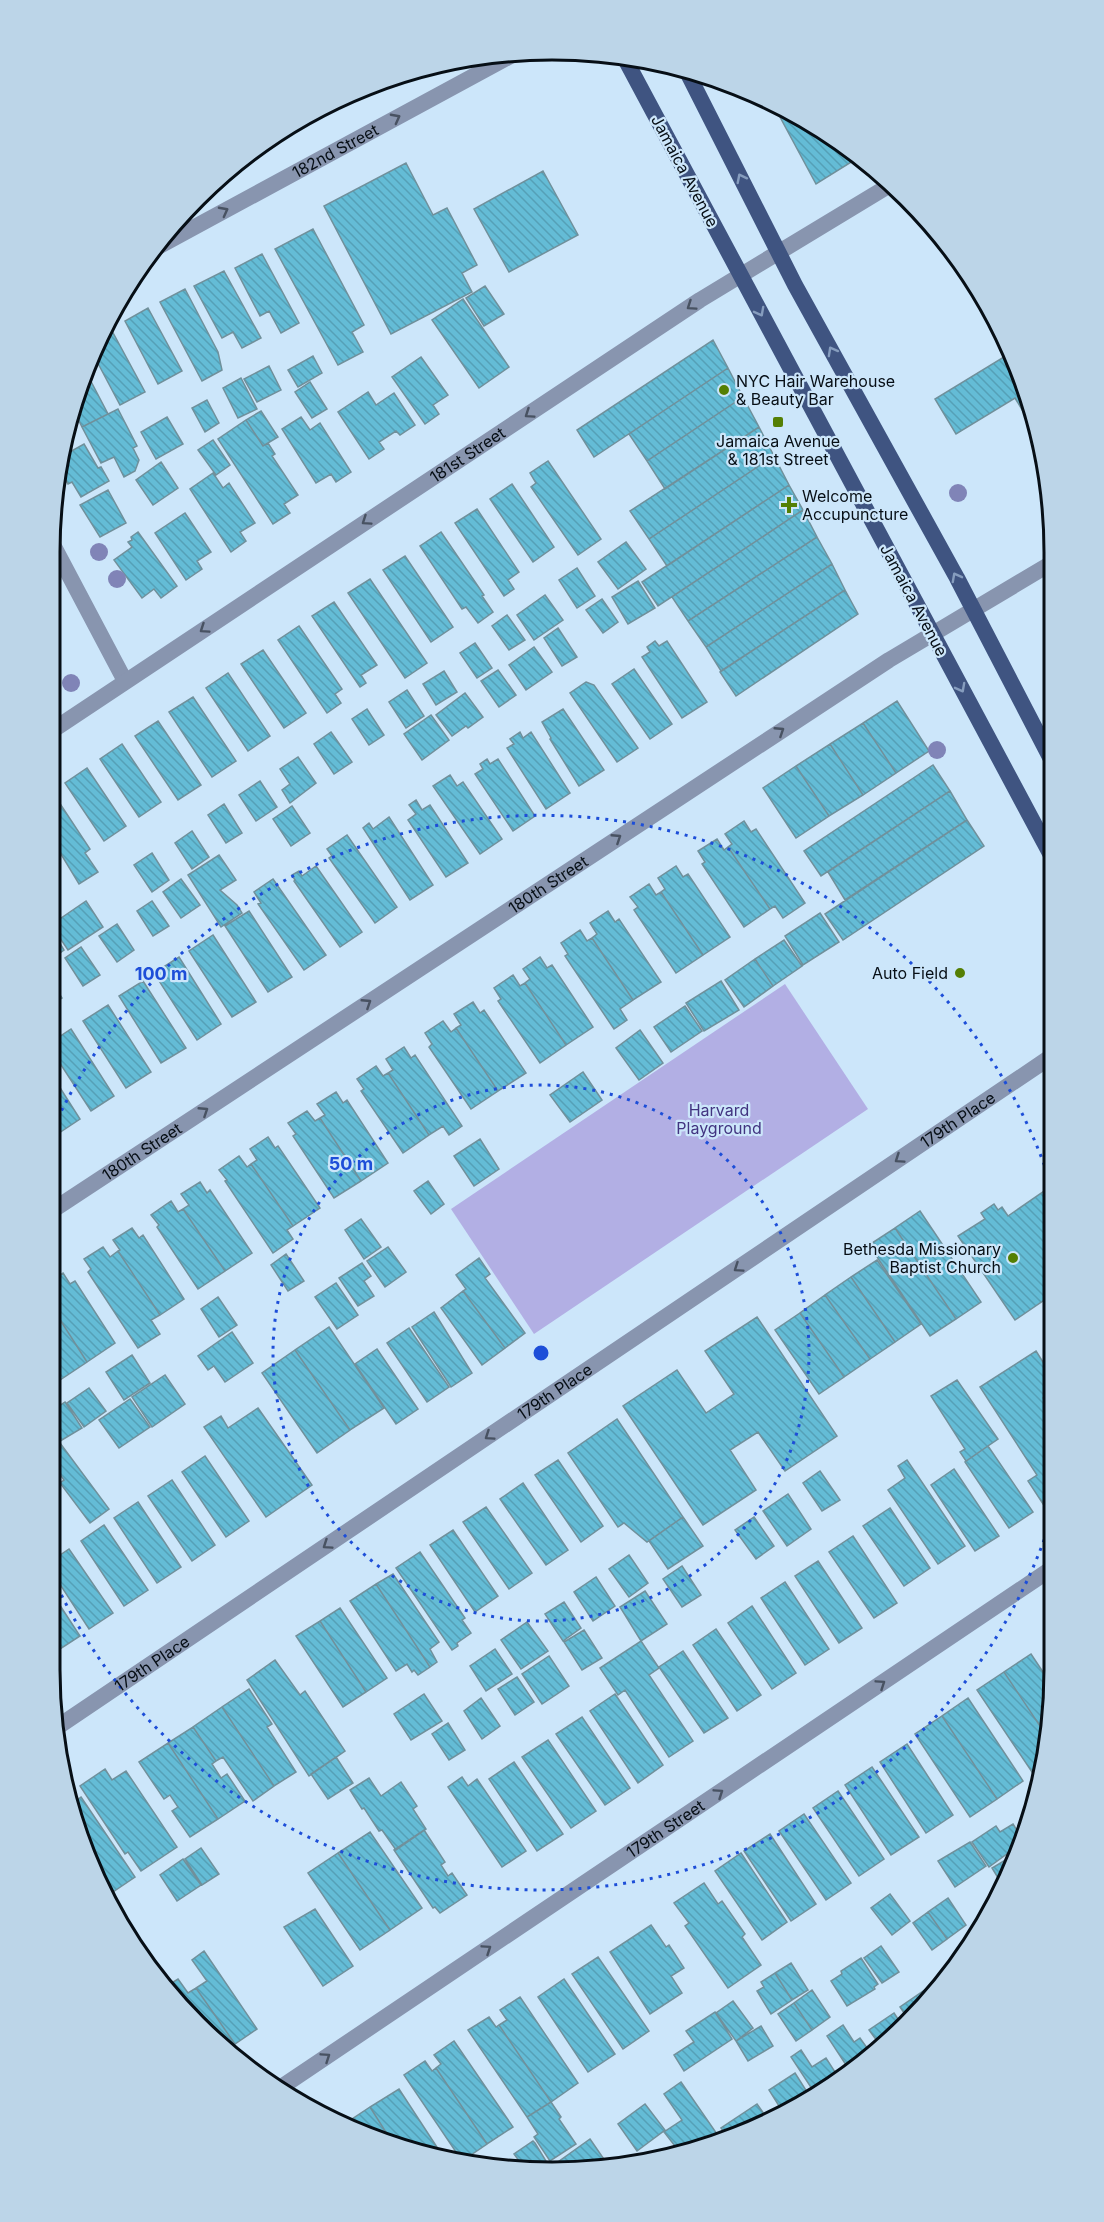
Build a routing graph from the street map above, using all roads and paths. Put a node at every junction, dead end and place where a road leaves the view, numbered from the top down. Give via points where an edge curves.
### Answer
1 (497, 63) edge
2 (629, 66) edge
3 (691, 81) edge
4 (884, 189) edge
5 (173, 239) edge
6 (778, 252) junction
7 (740, 274) junction
8 (60, 558) edge
9 (1044, 568) edge
10 (973, 610) junction
11 (931, 633) junction
12 (125, 681) junction
13 (60, 725) edge
14 (1044, 746) edge
15 (1044, 843) edge
16 (1044, 1061) edge
17 (60, 1205) edge
18 (1044, 1574) edge
19 (63, 1723) edge
20 (286, 2084) edge

5 -> 1 street, 182nd Street
2 - 7 main road, Jamaica Avenue
6 -> 3 main road
4 - 6 street, 181st Street
6 - 7 street, 181st Street
10 -> 6 main road
7 -> 11 main road, Jamaica Avenue
7 -> 12 street, 181st Street
8 - 12 street
9 - 10 street, 180th Street
10 - 11 street, 180th Street
10 - 14 main road
11 -> 15 main road, Jamaica Avenue
17 -> 11 street, 180th Street
12 - 13 street, 181st Street
16 -> 19 street, 179th Place
20 -> 18 street, 179th Street

